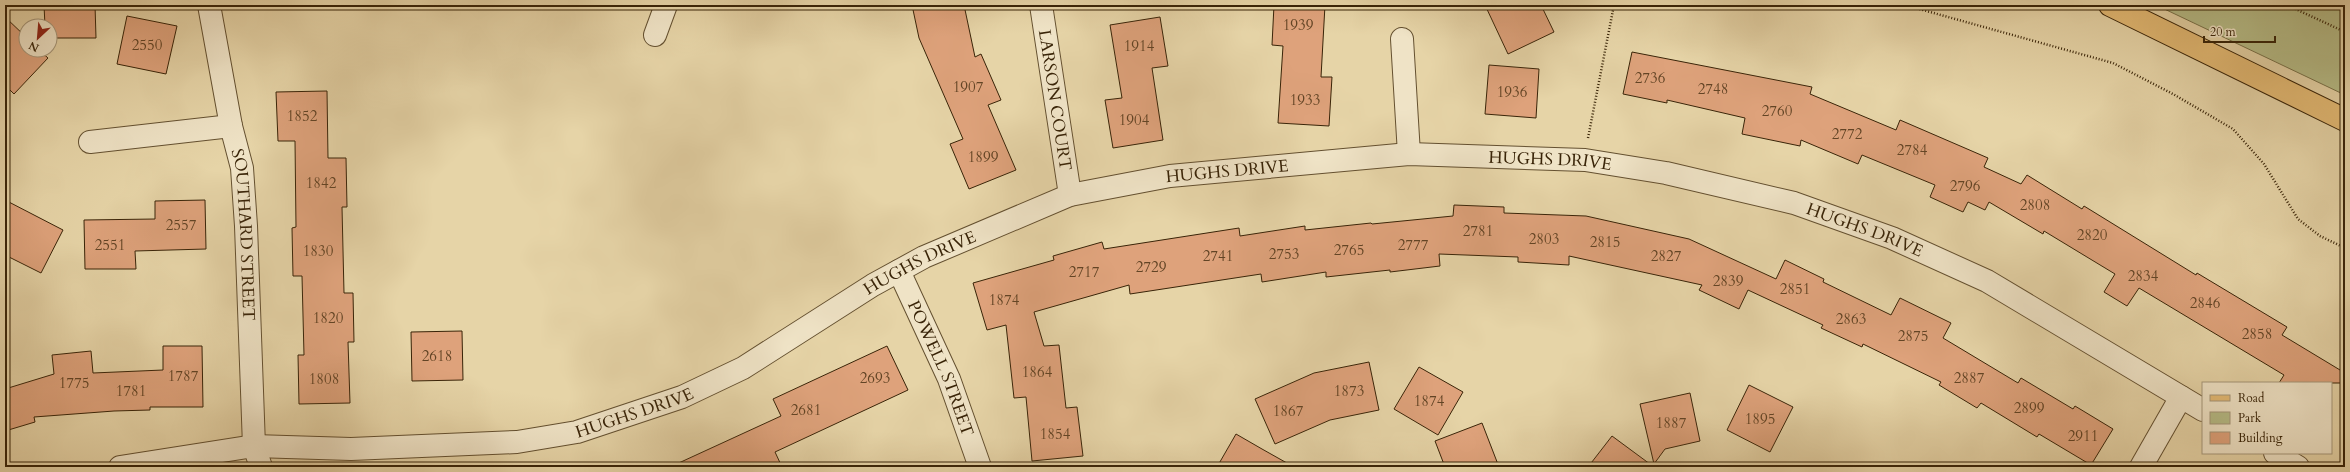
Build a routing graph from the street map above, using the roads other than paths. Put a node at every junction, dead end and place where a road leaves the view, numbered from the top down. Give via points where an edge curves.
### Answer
1 (209, 5) edge
2 (666, 5) edge
3 (1041, 5) edge
4 (2110, 5) edge
5 (655, 35) dead end
6 (1402, 39) dead end
7 (2345, 120) edge
8 (231, 126) junction
9 (90, 142) dead end
10 (1409, 154) junction
11 (1070, 195) junction
12 (899, 271) junction
13 (2181, 397) junction
14 (2202, 409) edge
15 (254, 446) junction
16 (2277, 454) edge
17 (120, 467) edge
18 (261, 467) edge
19 (980, 467) edge
20 (2140, 467) edge
21 (2298, 467) edge

1 - 8 street, SOUTHARD STREET
2 - 5 street
3 - 11 street, LARSON COURT
4 - 7 main road
6 - 10 street
8 - 9 street
8 - 15 street, SOUTHARD STREET via 242,168 246,219
10 - 11 street, HUGHS DRIVE via 1170,176
10 - 13 street, HUGHS DRIVE via 1585,160 1666,173 1794,203 1892,238 1987,280
11 - 12 street, HUGHS DRIVE via 924,257
12 - 15 street, HUGHS DRIVE via 743,368 682,397 577,432 509,442 351,449
12 - 19 street, POWELL STREET via 949,379
13 - 14 street, HUGHS DRIVE
13 - 20 street
15 - 17 street, HUGHS DRIVE
15 - 18 street, SOUTHARD STREET
16 - 21 street

